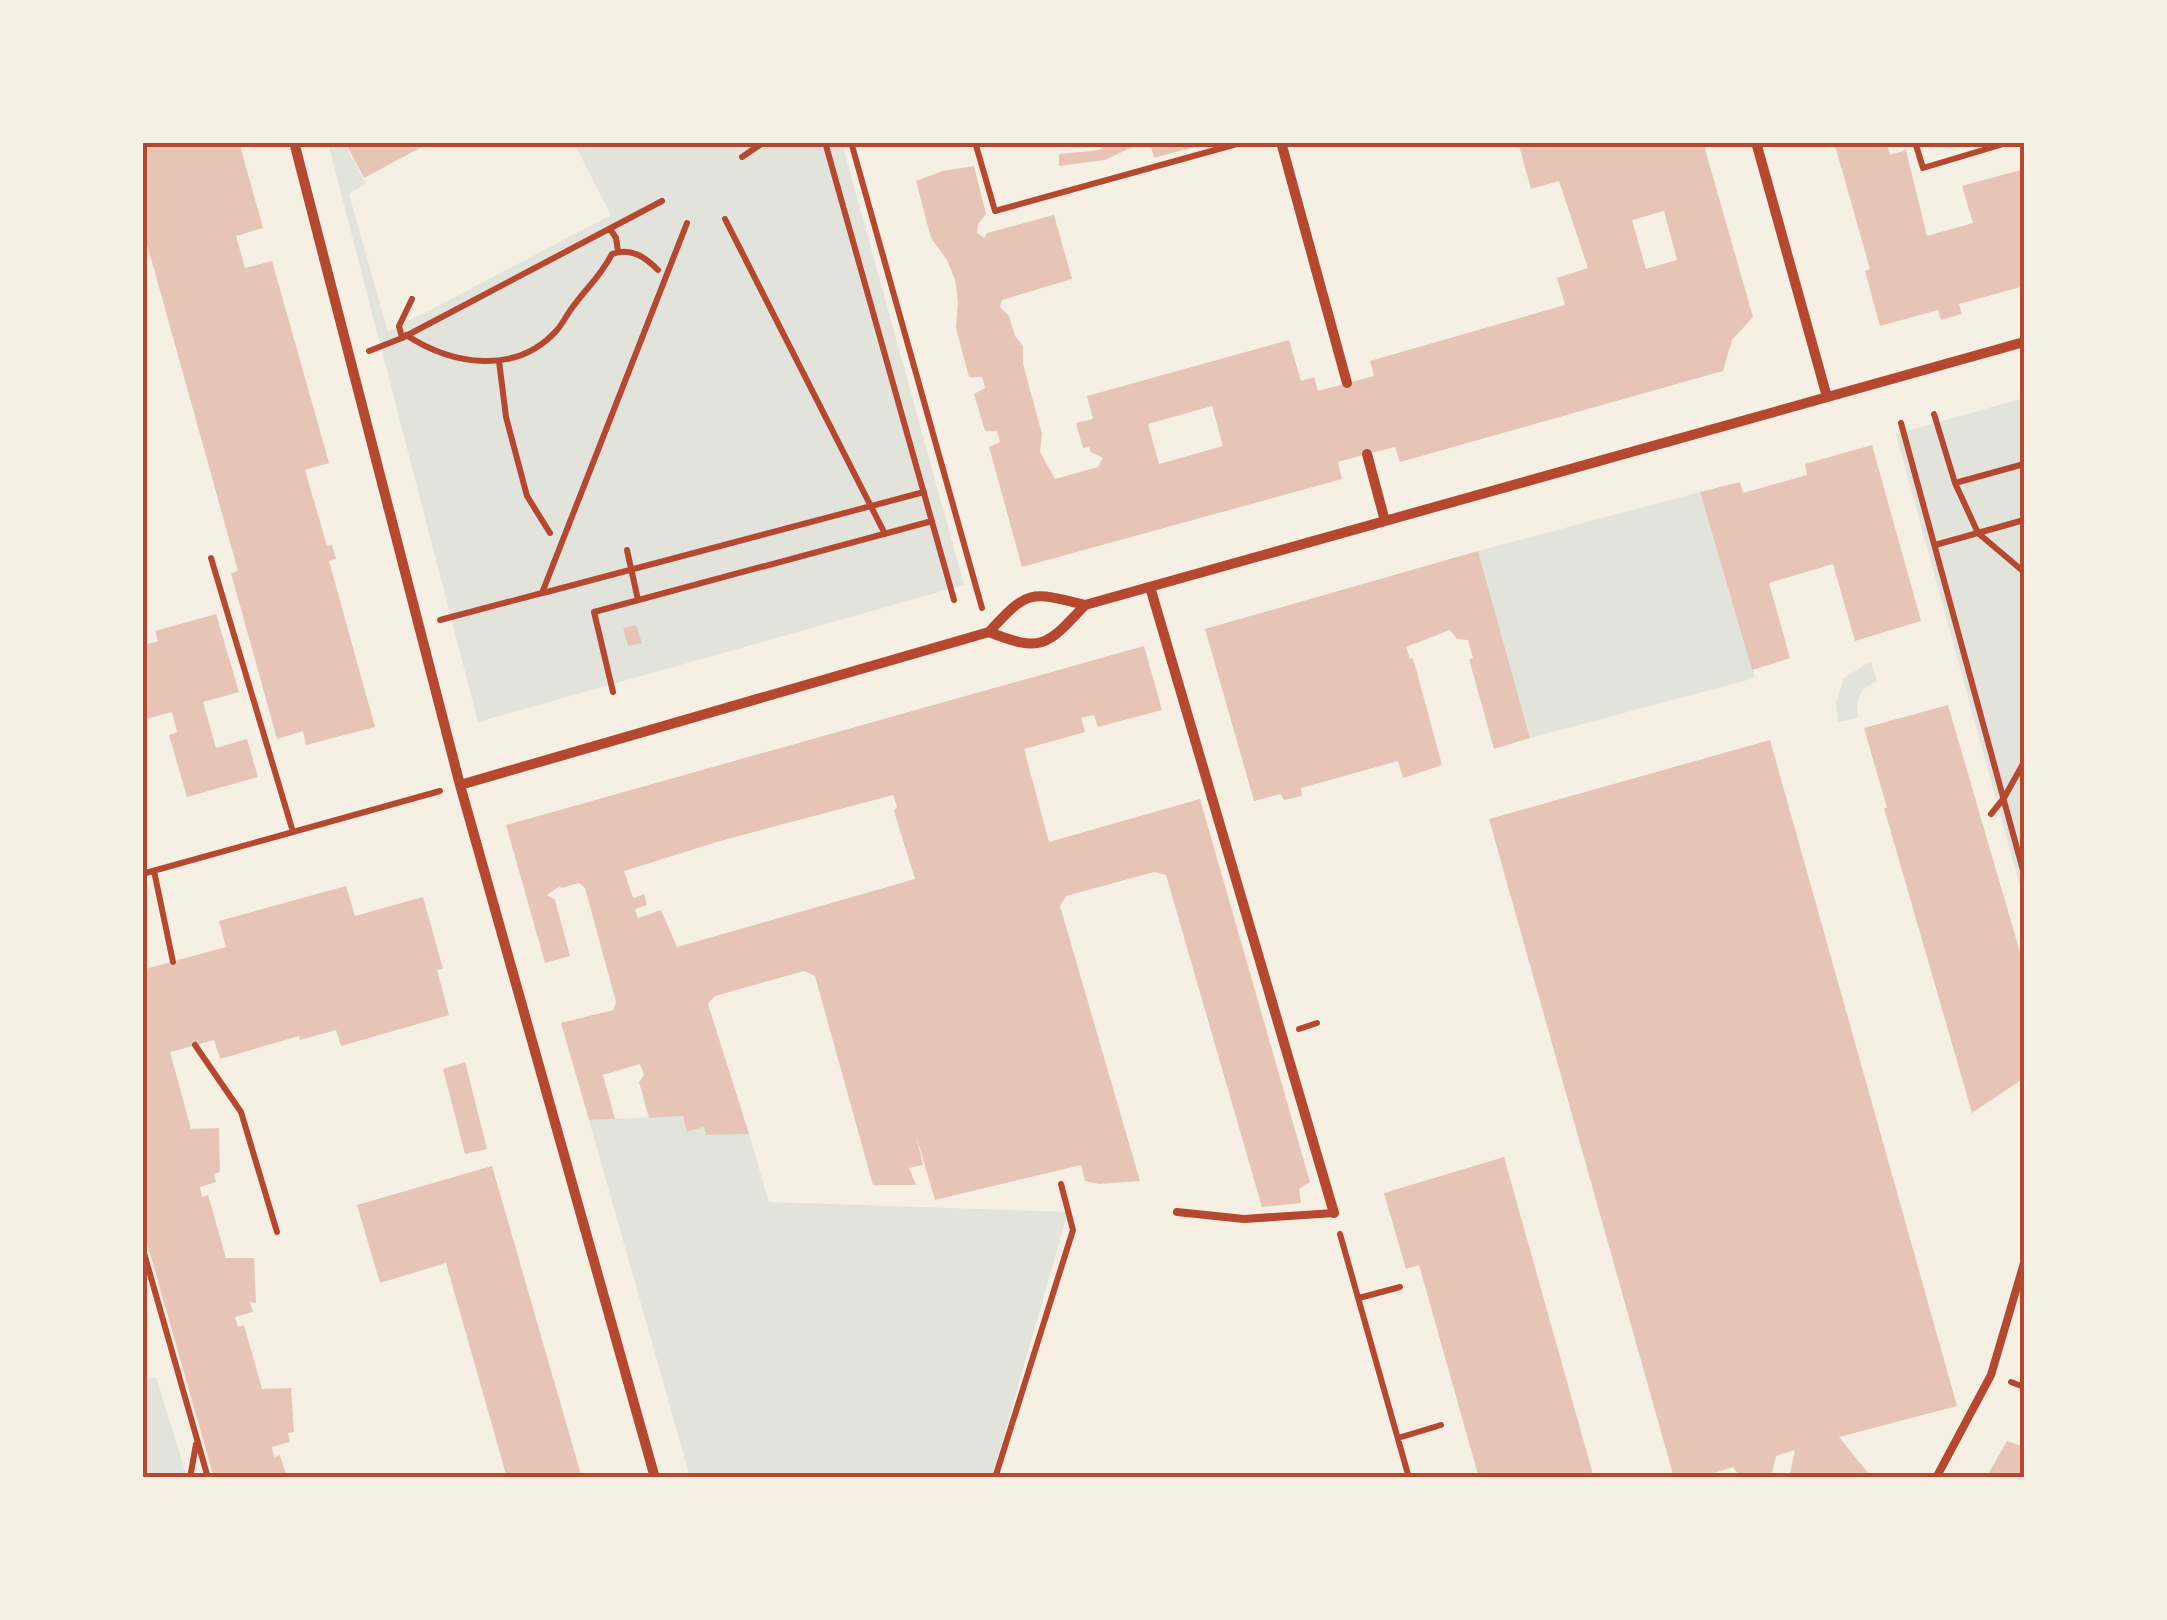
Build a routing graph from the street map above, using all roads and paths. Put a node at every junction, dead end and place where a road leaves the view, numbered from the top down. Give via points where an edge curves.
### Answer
1 (294, 142) edge
2 (764, 142) edge
3 (824, 142) edge
4 (852, 142) edge
5 (975, 142) edge
6 (1244, 142) edge
7 (1282, 142) edge
8 (1756, 142) edge
9 (1916, 142) edge
10 (2010, 142) edge
11 (742, 157) dead end
12 (662, 202) dead end
13 (725, 220) dead end
14 (687, 223) dead end
15 (610, 228) junction
16 (618, 252) junction
17 (658, 270) dead end
18 (412, 298) dead end
19 (404, 336) junction
20 (2024, 342) edge
21 (350, 357) junction
22 (499, 361) junction
23 (1348, 383) dead end
24 (1827, 397) junction
25 (1934, 414) dead end
26 (1902, 423) dead end
27 (1367, 454) dead end
28 (2024, 464) edge
29 (1955, 483) junction
30 (924, 492) junction
31 (872, 506) junction
32 (2024, 520) edge
33 (932, 521) junction
34 (1385, 521) junction
35 (1978, 533) junction
36 (550, 534) dead end
37 (884, 534) junction
38 (1935, 545) junction
39 (627, 550) dead end
40 (212, 558) dead end
41 (632, 571) junction
42 (2024, 572) edge
43 (1150, 587) junction
44 (542, 594) junction
45 (638, 600) junction
46 (954, 600) dead end
47 (1085, 605) junction
48 (420, 626) junction
49 (988, 632) junction
50 (613, 692) dead end
51 (2024, 762) edge
52 (460, 785) junction
53 (2004, 798) junction
54 (1991, 814) dead end
55 (293, 832) junction
56 (154, 871) junction
57 (142, 874) edge
58 (2024, 874) edge
59 (173, 962) dead end
60 (195, 1045) dead end
61 (1062, 1184) dead end
62 (1177, 1212) dead end
63 (1334, 1213) junction
64 (276, 1232) dead end
65 (142, 1246) edge
66 (2024, 1263) edge
67 (1400, 1287) dead end
68 (1358, 1298) junction
69 (1441, 1425) dead end
70 (197, 1438) junction
71 (1398, 1438) junction
72 (190, 1478) edge
73 (208, 1478) edge
74 (655, 1478) edge
75 (995, 1478) edge
76 (1409, 1478) edge
77 (1936, 1478) edge

1 - 21 street
2 - 11 path
3 - 30 path
4 - 49 path
5 - 6 path via 995,212
7 - 23 street
8 - 24 street
9 - 10 path via 1922,168
12 - 15 path
13 - 31 path
14 - 44 path
15 - 16 path
15 - 19 path
16 - 17 path via 646,258
16 - 22 path via 556,331 529,352
18 - 19 path via 399,326
19 - 21 path
19 - 22 path via 444,355
20 - 24 street
21 - 48 street
22 - 36 path via 527,496
24 - 34 street
25 - 29 path
26 - 38 path
27 - 34 street
28 - 29 path
29 - 35 path
30 - 31 path
30 - 33 path
31 - 37 path
31 - 41 path
32 - 35 path
33 - 37 path
33 - 46 path
34 - 43 street
35 - 38 path
35 - 42 path
37 - 45 path
38 - 53 path
39 - 41 path
40 - 55 path
41 - 44 path
41 - 45 path
43 - 47 street
43 - 63 street
44 - 48 path
45 - 50 path via 594,612
47 - 49 street via 1042,594 1017,601
47 - 49 street via 1054,638 1041,642 1025,646
48 - 52 street
49 - 52 street
51 - 53 path
52 - 55 path
52 - 74 street
53 - 54 path
53 - 58 path
55 - 56 path
56 - 57 path
56 - 59 path
60 - 64 path via 241,1112
61 - 75 path via 1073,1230
62 - 63 lane via 1244,1219
63 - 68 path
65 - 70 path
66 - 77 lane via 1991,1375
67 - 68 path
68 - 71 path
69 - 71 path
70 - 72 path
70 - 73 path
71 - 76 path

